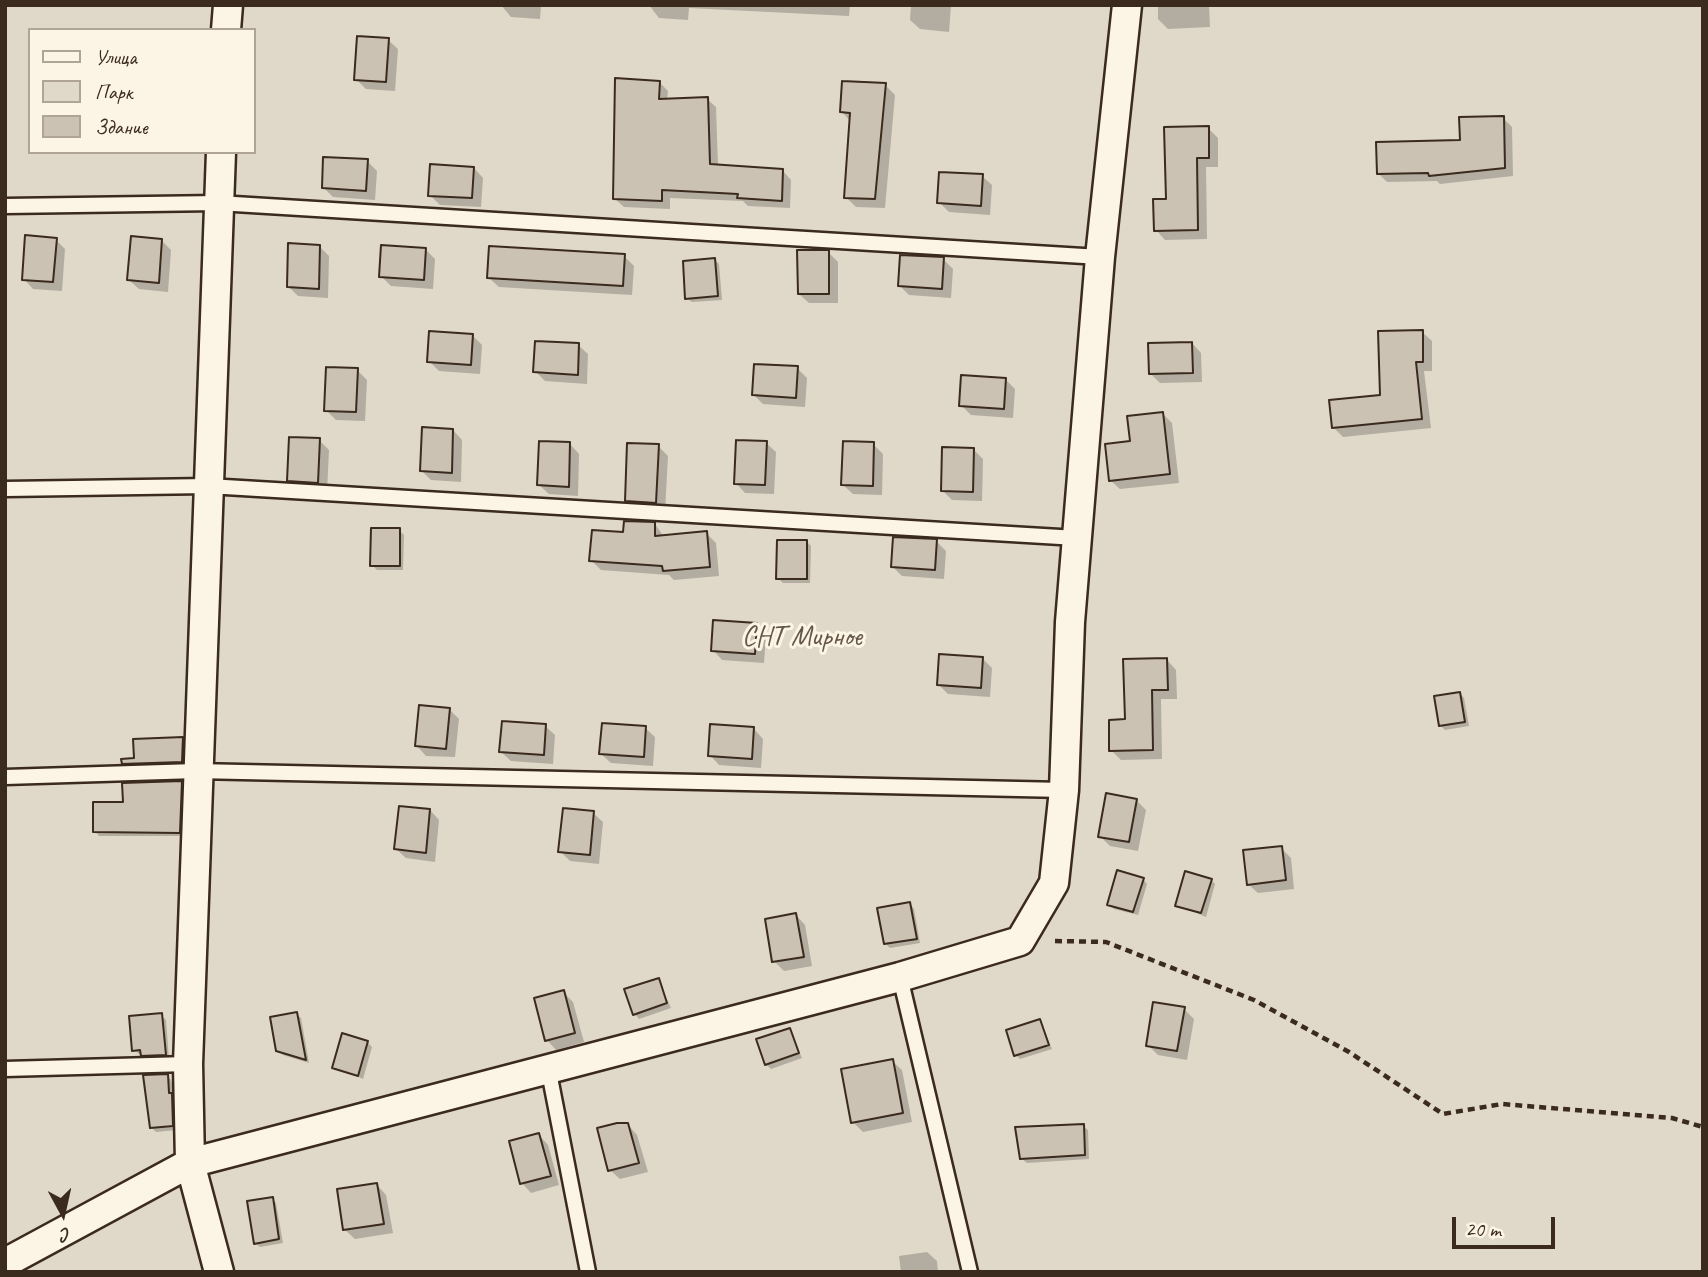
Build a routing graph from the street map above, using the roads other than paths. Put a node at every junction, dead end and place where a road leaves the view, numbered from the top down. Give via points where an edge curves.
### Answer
1 (228, 5) edge
2 (1127, 5) edge
3 (226, 28) edge
4 (221, 154) edge
5 (218, 203) junction
6 (5, 206) edge
7 (1100, 257) junction
8 (208, 486) junction
9 (5, 489) edge
10 (1077, 538) junction
11 (196, 771) junction
12 (5, 777) edge
13 (1064, 790) junction
14 (900, 976) junction
15 (188, 1064) junction
16 (548, 1067) junction
17 (5, 1069) edge
18 (190, 1163) junction
19 (5, 1263) edge
20 (219, 1272) edge
21 (588, 1272) edge
22 (970, 1272) edge

1 - 3 street
2 - 7 street
4 - 5 street
5 - 6 lane
5 - 7 lane
5 - 8 street
7 - 10 street
8 - 9 lane
8 - 10 lane
8 - 11 street
10 - 13 street
11 - 12 lane
11 - 13 lane
11 - 15 street
13 - 14 street via 1054,883 1020,941
14 - 16 street
14 - 22 lane
15 - 17 lane
15 - 18 street
16 - 18 street
16 - 21 lane
18 - 19 street
18 - 20 street

